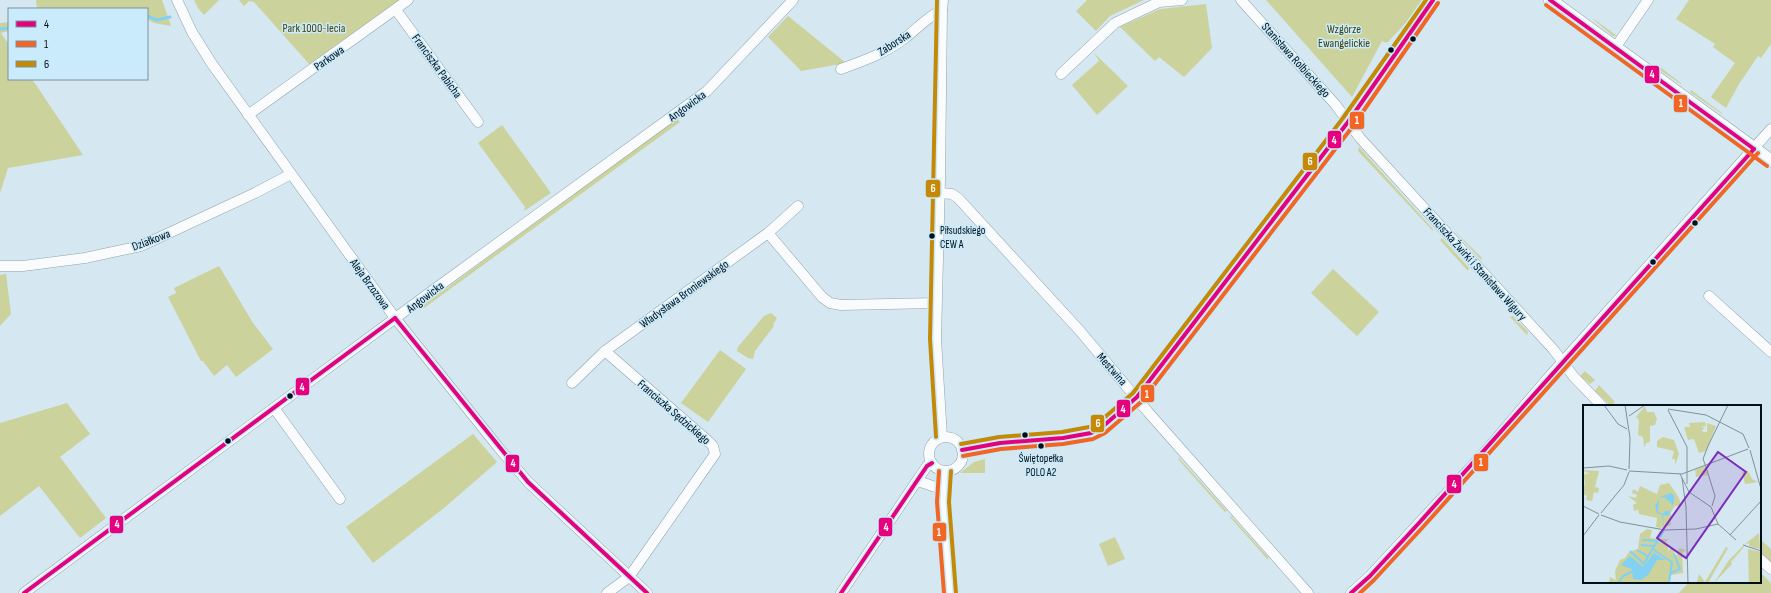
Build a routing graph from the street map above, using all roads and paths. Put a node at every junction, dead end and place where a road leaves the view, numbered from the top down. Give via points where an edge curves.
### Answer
1 (177, 0) edge
2 (408, 0) edge
3 (793, 0) edge
4 (1182, 0) edge
5 (1241, 0) edge
6 (1433, 0) edge
7 (1550, 0) edge
8 (1648, 0) edge
9 (943, 5) edge
10 (396, 10) junction
11 (1615, 48) junction
12 (841, 69) dead end
13 (1061, 74) dead end
14 (248, 115) junction
15 (478, 122) dead end
16 (1348, 122) junction
17 (1771, 129) edge
18 (1754, 148) junction
19 (1771, 161) edge
20 (290, 174) junction
21 (940, 193) junction
22 (798, 206) dead end
23 (768, 232) junction
24 (0, 266) edge
25 (1709, 296) dead end
26 (936, 303) junction
27 (395, 318) junction
28 (605, 351) junction
29 (1771, 352) edge
30 (1563, 361) junction
31 (572, 383) dead end
32 (1137, 397) junction
33 (1601, 405) edge
34 (274, 408) junction
35 (942, 438) junction
36 (962, 450) junction
37 (932, 463) junction
38 (945, 471) junction
39 (918, 481) junction
40 (944, 490) junction
41 (340, 499) dead end
42 (1761, 560) edge
43 (1771, 570) edge
44 (629, 578) junction
45 (24, 593) edge
46 (607, 593) edge
47 (647, 593) edge
48 (842, 593) edge
49 (950, 593) edge
50 (1308, 593) edge
51 (1351, 593) edge

1 - 14 street, Aleja Brzozowa via 192,32
2 - 10 street, Parkowa
3 - 27 street, Angowicka via 707,91
4 - 13 street via 1159,2 1115,23
5 - 16 street, Stanisława Rolbieckiego via 1335,104
6 - 16 street
7 - 11 main road
8 - 11 street
9 - 12 street, Zaborska via 886,50
9 - 21 street
10 - 14 street, Parkowa
10 - 15 street, Franciszka Pabicha
11 - 18 main road
14 - 20 street, Aleja Brzozowa
16 - 30 street, Franciszka Żwirki i Stanisława Wigury
16 - 32 street
17 - 18 street
18 - 19 main road
18 - 30 street
20 - 24 street, Działkowa via 141,246 85,258 23,266
20 - 27 street, Aleja Brzozowa
21 - 26 street
21 - 32 street, Mestwina via 952,194 958,198
22 - 23 street, Władysława Broniewskiego
23 - 26 street via 830,304
23 - 28 street, Władysława Broniewskiego
25 - 29 street
26 - 35 street
27 - 34 street, Angowicka
27 - 44 street, Aleja Brzozowa via 528,482
28 - 31 street, Władysława Broniewskiego
28 - 44 street, Franciszka Sędzickiego via 707,440 715,450 713,459
30 - 33 street, Franciszka Żwirki i Stanisława Wigury via 1574,377
30 - 51 street via 1484,453 1370,576
32 - 36 street via 1091,433
32 - 50 street, Mestwina
34 - 41 street
34 - 45 street, Angowicka
35 - 36 street via 954,439
35 - 37 street via 931,446 929,456
36 - 38 street via 959,465
37 - 38 street via 936,468
37 - 39 street via 927,466
38 - 40 street
39 - 40 street
39 - 48 street
40 - 49 street
42 - 43 street
44 - 46 street
44 - 47 street, Aleja Brzozowa

